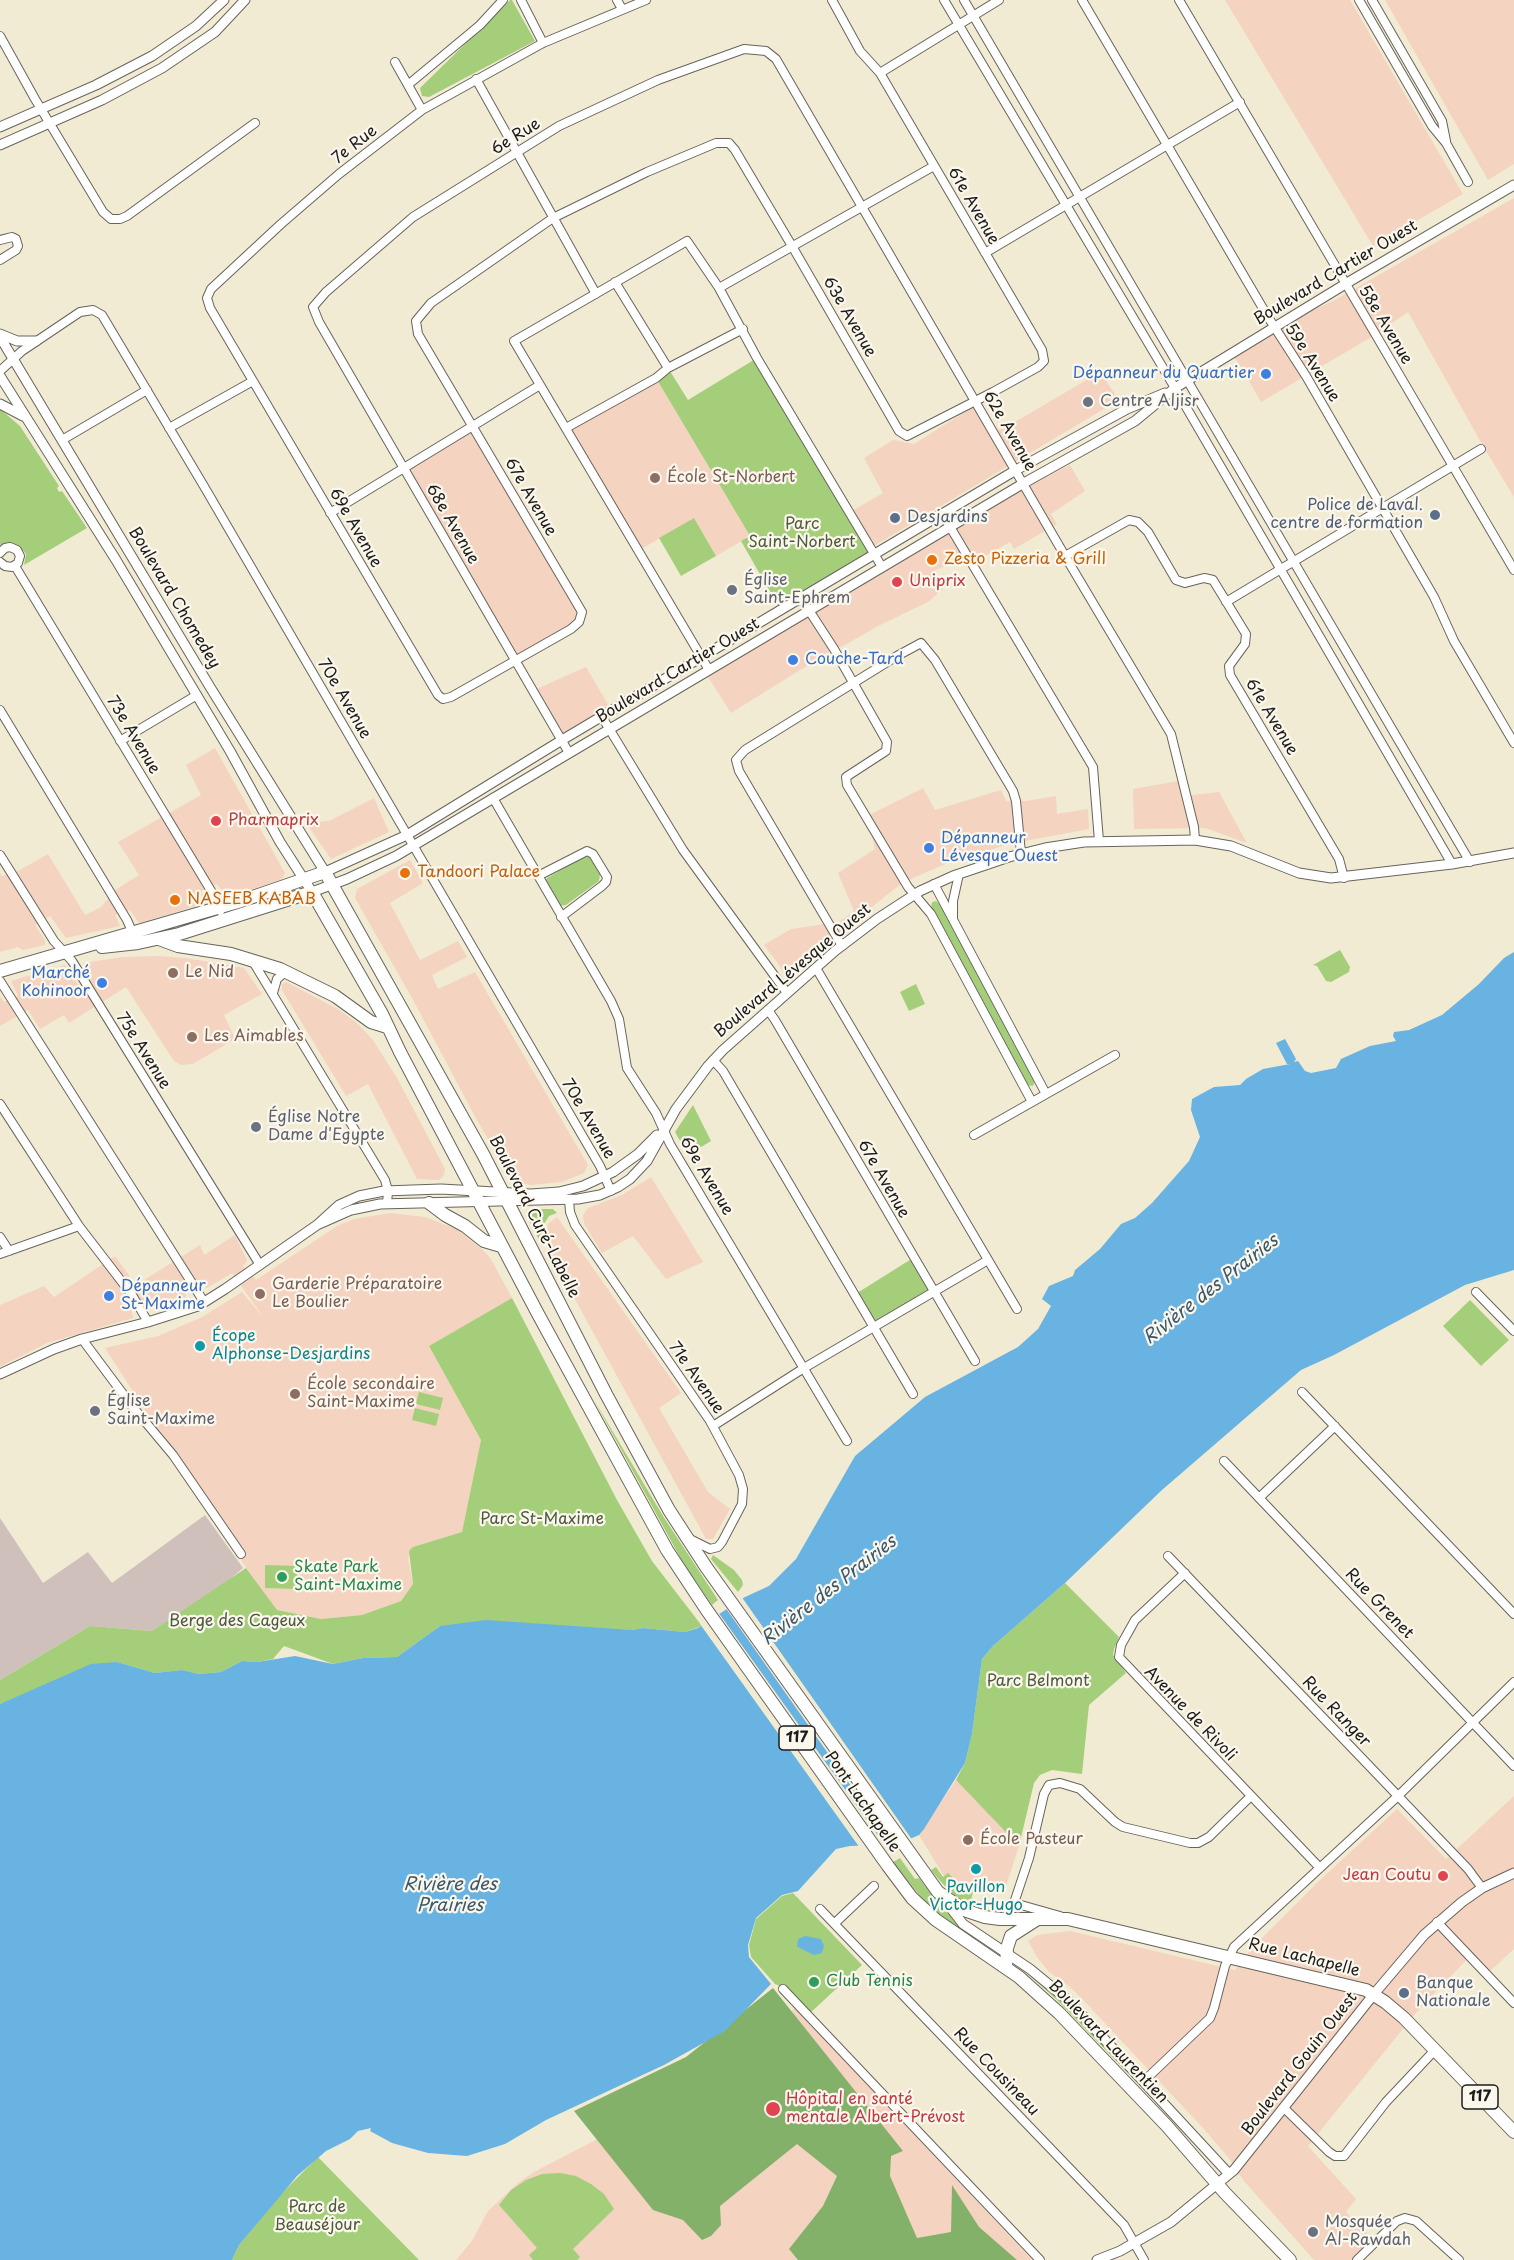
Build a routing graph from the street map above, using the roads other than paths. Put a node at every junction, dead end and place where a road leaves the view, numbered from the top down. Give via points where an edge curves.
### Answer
1 (224, 0) edge
2 (245, 0) edge
3 (503, 0) edge
4 (520, 0) edge
5 (617, 0) edge
6 (646, 0) edge
7 (832, 0) edge
8 (944, 0) edge
9 (964, 0) edge
10 (999, 0) edge
11 (1082, 0) edge
12 (1179, 0) edge
13 (1359, 0) edge
14 (1372, 0) edge
15 (622, 9) junction
16 (974, 16) junction
17 (959, 25) junction
18 (0, 36) edge
19 (543, 43) junction
20 (765, 51) joint
21 (395, 62) dead end
22 (880, 73) junction
23 (476, 80) junction
24 (409, 84) junction
25 (1024, 102) junction
26 (1240, 102) junction
27 (41, 109) junction
28 (423, 110) junction
29 (1010, 111) junction
30 (50, 123) junction
31 (255, 123) dead end
32 (0, 127) edge
33 (1446, 142) junction
34 (0, 145) edge
35 (1168, 145) junction
36 (516, 152) junction
37 (934, 166) junction
38 (1468, 182) dead end
39 (1514, 185) edge
40 (1080, 197) junction
41 (1066, 205) junction
42 (863, 206) junction
43 (553, 218) junction
44 (0, 240) edge
45 (792, 246) junction
46 (985, 253) junction
47 (0, 260) edge
48 (615, 282) junction
49 (1345, 284) junction
50 (1132, 286) junction
51 (719, 288) junction
52 (1119, 293) junction
53 (596, 294) junction
54 (207, 298) joint
55 (314, 308) joint
56 (1274, 327) junction
57 (743, 329) junction
58 (0, 335) edge
59 (36, 341) junction
60 (13, 358) junction
61 (0, 365) edge
62 (668, 368) junction
63 (0, 371) edge
64 (0, 376) edge
65 (253, 381) junction
66 (1188, 381) junction
67 (540, 385) junction
68 (1176, 388) junction
69 (147, 390) junction
70 (976, 401) junction
71 (0, 404) edge
72 (25, 418) junction
73 (473, 426) junction
74 (169, 428) junction
75 (566, 428) junction
76 (62, 440) junction
77 (1481, 449) dead end
78 (1232, 456) junction
79 (1220, 465) junction
80 (1453, 466) junction
81 (404, 468) junction
82 (1016, 470) junction
83 (1024, 483) junction
84 (1382, 508) junction
85 (330, 513) junction
86 (943, 515) junction
87 (949, 528) junction
88 (0, 553) edge
89 (875, 555) junction
90 (1065, 556) junction
91 (1294, 561) junction
92 (0, 562) edge
93 (15, 566) junction
94 (882, 567) junction
95 (1281, 569) junction
96 (1514, 570) edge
97 (801, 598) junction
98 (1226, 602) junction
99 (809, 611) junction
100 (1341, 641) junction
101 (1327, 649) junction
102 (702, 658) junction
103 (515, 662) junction
104 (709, 670) junction
105 (854, 683) junction
106 (197, 695) junction
107 (0, 710) edge
108 (602, 717) junction
109 (610, 729) junction
110 (1395, 735) junction
111 (120, 741) junction
112 (562, 741) junction
113 (1381, 742) junction
114 (1514, 743) edge
115 (569, 753) junction
116 (493, 798) junction
117 (407, 835) junction
118 (1195, 840) junction
119 (1099, 841) junction
120 (413, 846) junction
121 (1021, 853) junction
122 (1514, 853) edge
123 (0, 855) edge
124 (1470, 862) junction
125 (1452, 864) junction
126 (325, 872) junction
127 (959, 874) junction
128 (538, 876) junction
129 (1344, 878) junction
130 (304, 880) junction
131 (934, 884) junction
132 (332, 885) junction
133 (312, 892) junction
134 (913, 895) junction
135 (219, 908) junction
136 (561, 917) junction
137 (953, 920) junction
138 (224, 921) junction
139 (135, 938) junction
140 (159, 939) junction
141 (842, 946) junction
142 (71, 951) junction
143 (252, 960) junction
144 (816, 968) junction
145 (0, 971) edge
146 (285, 971) junction
147 (0, 981) edge
148 (273, 993) junction
149 (787, 993) junction
150 (768, 1010) junction
151 (387, 1027) junction
152 (1115, 1055) dead end
153 (713, 1060) junction
154 (1046, 1094) junction
155 (1032, 1102) junction
156 (0, 1104) edge
157 (663, 1129) junction
158 (974, 1135) dead end
159 (604, 1176) junction
160 (472, 1189) junction
161 (388, 1191) junction
162 (611, 1191) junction
163 (505, 1197) junction
164 (569, 1200) junction
165 (478, 1202) junction
166 (429, 1203) junction
167 (387, 1204) junction
168 (317, 1225) junction
169 (79, 1226) junction
170 (0, 1237) edge
171 (501, 1245) junction
172 (9, 1251) junction
173 (0, 1254) edge
174 (988, 1260) junction
175 (260, 1265) junction
176 (1476, 1292) dead end
177 (933, 1293) junction
178 (204, 1302) junction
179 (1017, 1309) dead end
180 (148, 1322) junction
181 (874, 1327) junction
182 (1514, 1331) edge
183 (82, 1339) junction
184 (975, 1361) dead end
185 (804, 1368) junction
186 (0, 1374) edge
187 (1302, 1392) dead end
188 (913, 1394) dead end
189 (713, 1426) junction
190 (1335, 1426) junction
191 (847, 1441) dead end
192 (1224, 1461) dead end
193 (1259, 1498) junction
194 (684, 1535) junction
195 (241, 1554) dead end
196 (1168, 1556) dead end
197 (1185, 1573) junction
198 (727, 1595) joint
199 (1514, 1614) edge
200 (1514, 1682) edge
201 (1473, 1722) junction
202 (1514, 1766) edge
203 (1251, 1796) junction
204 (1398, 1796) junction
205 (908, 1852) joint
206 (888, 1866) joint
207 (1320, 1868) junction
208 (1514, 1873) edge
209 (874, 1886) dead end
210 (1482, 1888) junction
211 (942, 1897) junction
212 (820, 1909) dead end
213 (1068, 1919) junction
214 (1037, 1920) junction
215 (1437, 1922) junction
216 (835, 1923) junction
217 (1006, 1954) junction
218 (1229, 1956) junction
219 (1006, 1967) junction
220 (783, 1989) dead end
221 (1374, 1994) junction
222 (1514, 2003) edge
223 (1435, 2050) junction
224 (1144, 2081) junction
225 (1284, 2108) junction
226 (1514, 2132) edge
227 (1229, 2174) junction
228 (1218, 2184) junction
229 (1135, 2243) junction
230 (1040, 2260) edge
231 (1097, 2260) edge
232 (1144, 2260) edge
233 (1290, 2260) edge
234 (1357, 2260) edge
235 (1459, 2260) edge

1 - 27 street via 196,26 152,56
2 - 30 street via 215,32 178,58
3 - 24 street via 480,25
4 - 19 street
5 - 15 street
6 - 15 street, 7e Rue
7 - 22 street, 61e Avenue via 860,51
8 - 17 street
9 - 16 street
10 - 16 street
11 - 35 street, 59e Avenue
12 - 26 street, 58e Avenue
13 - 33 street via 1432,126
14 - 33 street via 1442,121
15 - 19 street, 7e Rue
16 - 17 street
16 - 25 street
17 - 22 street
17 - 29 street
18 - 27 street
19 - 23 street, 7e Rue
20 - 36 street, 6e Rue via 744,49 658,80 559,126
20 - 42 street, 62e Avenue via 776,59
21 - 24 street
22 - 37 street, 61e Avenue
23 - 28 street, 7e Rue
23 - 36 street
24 - 28 street
25 - 29 street
25 - 40 street
26 - 35 street
26 - 49 street, 58e Avenue
27 - 30 street
27 - 32 street
28 - 54 street, 7e Rue via 281,224 211,289
29 - 41 street
30 - 31 street via 103,212 117,220
30 - 34 street
33 - 38 street
35 - 40 street
35 - 56 street, 59e Avenue
36 - 43 street
36 - 55 street, 6e Rue via 413,217 326,292
37 - 42 street
37 - 46 street, 61e Avenue
39 - 49 street, Boulevard Cartier Ouest
40 - 41 street
40 - 50 street
41 - 46 street
41 - 52 street
42 - 45 street
42 - 70 street, 62e Avenue
43 - 45 street, 63e Avenue via 716,142 729,143
43 - 53 street
43 - 73 street, 67e Avenue via 431,303 416,321 418,334
44 - 47 street via 12,237 18,246
45 - 51 street
45 - 70 street, 63e Avenue via 899,431 907,436 913,434
46 - 70 street, 61e Avenue via 1042,350 1044,361
48 - 51 street via 687,241
48 - 53 street
48 - 62 street
49 - 56 street, Boulevard Cartier Ouest
49 - 80 street, 58e Avenue
50 - 52 street
50 - 66 street
51 - 57 street
52 - 68 street
53 - 67 street via 514,340
54 - 65 street, 69e Avenue
55 - 81 street, 68e Avenue
56 - 66 street, Boulevard Cartier Ouest
56 - 84 street, 59e Avenue
57 - 62 street
57 - 89 street
58 - 59 street via 17,341
58 - 60 street, Boulevard Chomedey
59 - 60 street, 70e Avenue
59 - 69 street, 70e Avenue via 80,312 96,310
60 - 61 street
60 - 63 street
60 - 76 street, Boulevard Chomedey
62 - 75 street
64 - 72 street, Boulevard Chomedey
65 - 74 street
65 - 85 street, 69e Avenue
66 - 68 street, Boulevard Cartier Ouest
66 - 78 street
67 - 73 street
67 - 75 street
68 - 79 street
68 - 82 street, Boulevard Cartier Ouest via 1126,409
68 - 83 street, Boulevard Cartier Ouest via 1135,421
69 - 74 street, 70e Avenue
69 - 76 street
70 - 82 street, 62e Avenue
71 - 72 street
72 - 106 street, Boulevard Chomedey
73 - 81 street
73 - 103 street, 67e Avenue via 582,612 572,630
74 - 117 street, 70e Avenue
75 - 102 street
76 - 126 street, Boulevard Chomedey
77 - 80 street
78 - 79 street
78 - 91 street
79 - 95 street
80 - 84 street
80 - 96 street, 58e Avenue
81 - 85 street
81 - 103 street, 68e Avenue
82 - 83 street, 62e Avenue
82 - 86 street, Boulevard Cartier Ouest
83 - 87 street, Boulevard Cartier Ouest
83 - 90 street, 62e Avenue
84 - 91 street
84 - 114 street, 59e Avenue
85 - 103 street, 69e Avenue via 438,695 443,699 451,697
86 - 87 street
86 - 89 street, Boulevard Cartier Ouest
87 - 94 street, Boulevard Cartier Ouest
87 - 119 street via 1093,767
88 - 93 street, 73e Avenue via 7,547 15,549 20,558
89 - 94 street
89 - 97 street, Boulevard Cartier Ouest
90 - 98 street, 61e Avenue via 1129,520 1138,522 1176,580 1213,580
90 - 118 street, 62e Avenue via 1171,734
91 - 95 street
91 - 100 street
92 - 93 street via 6,567
93 - 111 street, 73e Avenue
94 - 99 street, Boulevard Cartier Ouest
95 - 98 street
95 - 101 street
97 - 99 street
97 - 102 street, Boulevard Cartier Ouest
98 - 129 street, 61e Avenue via 1246,634 1245,644 1229,666 1230,675 1339,859
99 - 104 street, Boulevard Cartier Ouest
99 - 105 street
100 - 101 street
100 - 110 street
101 - 113 street
102 - 104 street
102 - 108 street, Boulevard Cartier Ouest
103 - 112 street, 68e Avenue
104 - 109 street, Boulevard Cartier Ouest
105 - 121 street via 921,643 936,660 1012,791
105 - 134 street via 887,742 886,751 846,777 847,785
105 - 141 street via 745,750 736,760
106 - 111 street
106 - 130 street, Boulevard Chomedey
107 - 139 street
108 - 109 street
108 - 112 street, Boulevard Cartier Ouest
109 - 115 street, Boulevard Cartier Ouest
109 - 149 street via 683,850
110 - 113 street
110 - 124 street
111 - 135 street, 73e Avenue
112 - 115 street, 68e Avenue
112 - 117 street, Boulevard Cartier Ouest
113 - 125 street
115 - 116 street, Boulevard Cartier Ouest
116 - 120 street, Boulevard Cartier Ouest
116 - 128 street, 69e Avenue
117 - 120 street, 70e Avenue
117 - 126 street, Boulevard Cartier Ouest
118 - 119 street, Boulevard Lévesque Ouest
118 - 129 street, Boulevard Lévesque Ouest via 1231,846 1307,876
119 - 121 street, Boulevard Lévesque Ouest
120 - 132 street, Boulevard Cartier Ouest
120 - 159 street, 70e Avenue
121 - 127 street, Boulevard Lévesque Ouest
122 - 124 street, Boulevard Lévesque Ouest
123 - 142 street, 75e Avenue via 54,941
124 - 125 street, Boulevard Lévesque Ouest
125 - 129 street, Boulevard Lévesque Ouest
126 - 130 main road
126 - 132 main road, Boulevard Curé-Labelle / 117
127 - 131 street, Boulevard Lévesque Ouest
127 - 137 street
128 - 136 street, 69e Avenue
128 - 136 street via 587,851 607,877 602,886
130 - 133 street
130 - 135 main road
131 - 134 street, Boulevard Lévesque Ouest
131 - 137 street
132 - 133 street, Boulevard Cartier Ouest
132 - 163 main road, Boulevard Curé-Labelle / 117
133 - 138 main road
133 - 151 main road
134 - 141 street, Boulevard Lévesque Ouest
134 - 155 street via 931,914
135 - 138 street, 73e Avenue
135 - 139 main road
136 - 157 street, 69e Avenue via 611,1001 619,1019 627,1068
137 - 154 street
138 - 140 main road
139 - 140 main road
139 - 142 main road
140 - 143 main road
141 - 144 street, Boulevard Lévesque Ouest
142 - 145 main road
142 - 175 street, 75e Avenue
143 - 146 main road
143 - 148 street
144 - 149 street, Boulevard Lévesque Ouest
144 - 174 street
146 - 148 street via 277,979
146 - 151 main road via 330,993 371,1022
147 - 178 street
148 - 161 street
149 - 150 street, Boulevard Lévesque Ouest
150 - 153 street, Boulevard Lévesque Ouest
150 - 177 street, 67e Avenue
151 - 160 main road, 117
152 - 154 street
153 - 157 street, Boulevard Lévesque Ouest
153 - 181 street
154 - 155 street
155 - 158 street
156 - 169 street
157 - 159 street, Boulevard Lévesque Ouest via 638,1154
157 - 162 street, Boulevard Lévesque Ouest via 643,1166
157 - 185 street, 69e Avenue
159 - 162 street, 70e Avenue
159 - 163 street, Boulevard Lévesque Ouest via 553,1194
160 - 161 street, Boulevard Lévesque Ouest
160 - 163 street, Boulevard Lévesque Ouest
160 - 165 main road, 117
161 - 167 street
161 - 168 street, Boulevard Lévesque Ouest via 344,1202
162 - 164 street, Boulevard Lévesque Ouest
163 - 164 street, Boulevard Lévesque Ouest
163 - 165 street, Boulevard Lévesque Ouest
163 - 194 main road, Boulevard Curé-Labelle / 117 via 630,1441
164 - 189 street, 71e Avenue via 575,1225
165 - 166 street, Boulevard Lévesque Ouest
165 - 171 main road, 117
166 - 167 street, Boulevard Lévesque Ouest
166 - 171 main road via 484,1241
167 - 168 street, Boulevard Lévesque Ouest via 351,1210
168 - 175 street, Boulevard Lévesque Ouest
169 - 172 street
169 - 180 street
170 - 172 street
171 - 206 main road, Pont Lachapelle / 117 via 650,1520 706,1610
172 - 173 street
174 - 177 street
174 - 179 street
175 - 178 street, Boulevard Lévesque Ouest
176 - 182 street
177 - 181 street
177 - 184 street, 67e Avenue
178 - 180 street, Boulevard Lévesque Ouest
180 - 183 street, Boulevard Lévesque Ouest
181 - 185 street
181 - 188 street
183 - 186 street, Boulevard Lévesque Ouest
183 - 195 street via 173,1455
185 - 189 street
185 - 191 street, 69e Avenue
187 - 190 street
189 - 194 street, 71e Avenue via 739,1475 742,1504 716,1548 706,1549
190 - 193 street
190 - 199 street
192 - 193 street, Rue Grenet
193 - 201 street, Rue Grenet
194 - 198 main road, Boulevard Curé-Labelle / 117
196 - 197 street, Rue Ranger
197 - 203 street, Avenue de Rivoli via 1136,1620 1121,1645 1119,1657
197 - 204 street, Rue Ranger
198 - 205 main road, Pont Lachapelle / 117
200 - 201 street
201 - 202 street, Rue Grenet
201 - 204 street
203 - 207 street, Avenue de Rivoli
203 - 213 street, Rue Lachapelle via 1209,1837 1190,1844 1123,1827 1083,1790 1052,1783 1044,1794 1014,1903
204 - 207 street
204 - 210 street, Rue Ranger
205 - 211 main road, Boulevard Laurentien / 117
206 - 219 main road, Boulevard Laurentien / 117 via 912,1898 936,1920
207 - 218 street
208 - 210 street, Boulevard Gouin Ouest
209 - 216 street
210 - 215 street, Boulevard Gouin Ouest
211 - 214 main road, Rue Lachapelle / 117 via 985,1917
211 - 217 street, Boulevard Laurentien via 963,1924
212 - 216 street, Rue Cousineau
213 - 214 main road, Rue Lachapelle / 117
213 - 218 main road, Rue Lachapelle / 117
214 - 217 main road via 1011,1936
215 - 221 street, Boulevard Gouin Ouest
215 - 222 street
216 - 229 street, Rue Cousineau via 1124,2225
217 - 219 main road
217 - 224 street, Boulevard Laurentien via 1063,1995
218 - 221 main road, Rue Lachapelle / 117
218 - 224 street via 1211,2016
219 - 228 main road, Boulevard Laurentien / 117 via 1059,2013
220 - 230 street
221 - 223 main road, Rue Lachapelle / 117
221 - 225 street, Boulevard Gouin Ouest
223 - 225 street via 1386,2102 1344,2156 1329,2152
223 - 226 main road, Rue Lachapelle / 117
224 - 227 street, Boulevard Laurentien
225 - 227 street, Boulevard Gouin Ouest
227 - 228 street, Boulevard Gouin Ouest
228 - 229 street, Boulevard Gouin Ouest via 1171,2222
228 - 233 main road, Boulevard Laurentien / 117
229 - 231 street, Boulevard Gouin Ouest
229 - 232 street, Rue Cousineau
234 - 235 street via 1397,2221 1405,2218 1416,2222

